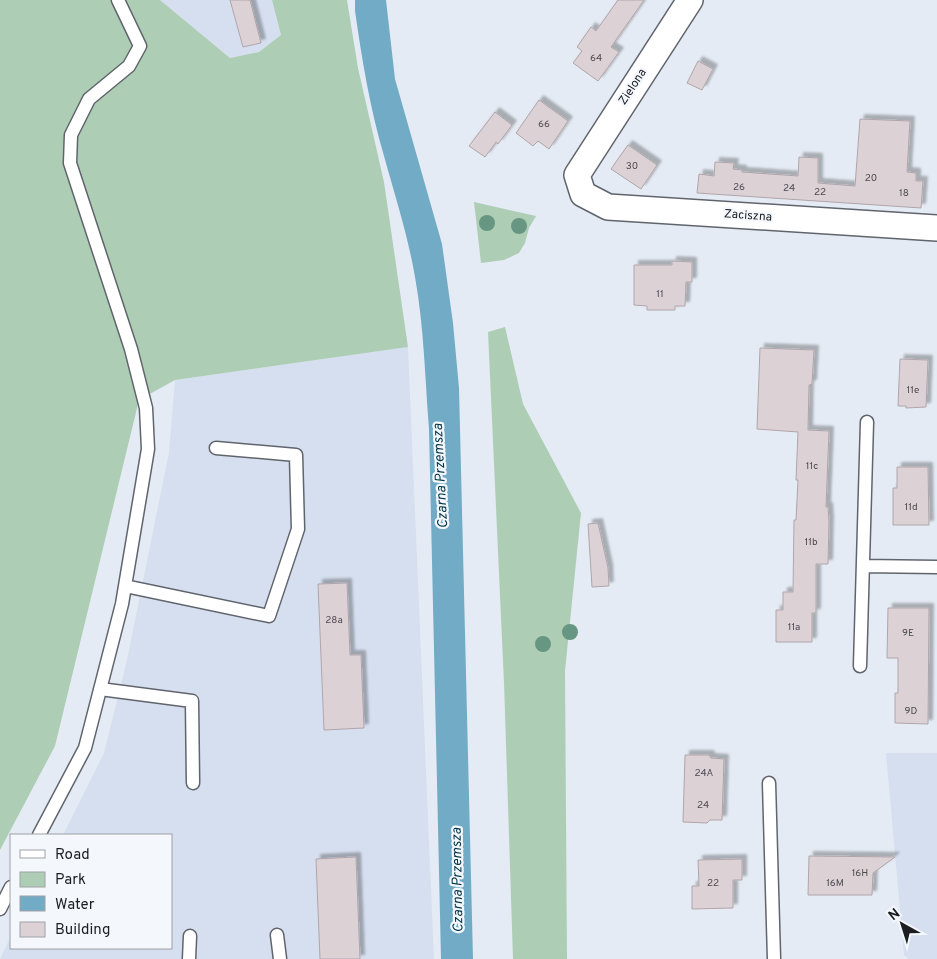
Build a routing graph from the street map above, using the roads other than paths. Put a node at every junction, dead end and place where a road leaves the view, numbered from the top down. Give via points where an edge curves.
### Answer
1 (118, 0) edge
2 (690, 0) edge
3 (577, 175) joint
4 (937, 228) edge
5 (867, 422) dead end
6 (216, 448) dead end
7 (863, 566) junction
8 (937, 566) edge
9 (125, 586) junction
10 (860, 666) dead end
11 (100, 690) junction
12 (193, 783) dead end
13 (769, 783) dead end
14 (40, 834) edge
15 (10, 889) edge
16 (0, 908) edge
17 (190, 936) dead end
18 (277, 936) dead end
19 (189, 959) edge
20 (280, 959) edge
21 (774, 959) edge

1 - 9 lane via 140,46 129,66 89,99 71,135 70,163 132,349 146,408 148,450
2 - 3 street, Zielona
3 - 4 street, Zaciszna via 583,194 608,207
5 - 7 lane
6 - 9 lane via 296,455 298,529 269,616
7 - 8 lane
7 - 10 lane
9 - 11 lane
11 - 12 lane via 192,701
11 - 14 lane via 85,748
13 - 21 lane
15 - 16 lane
17 - 19 lane
18 - 20 lane

